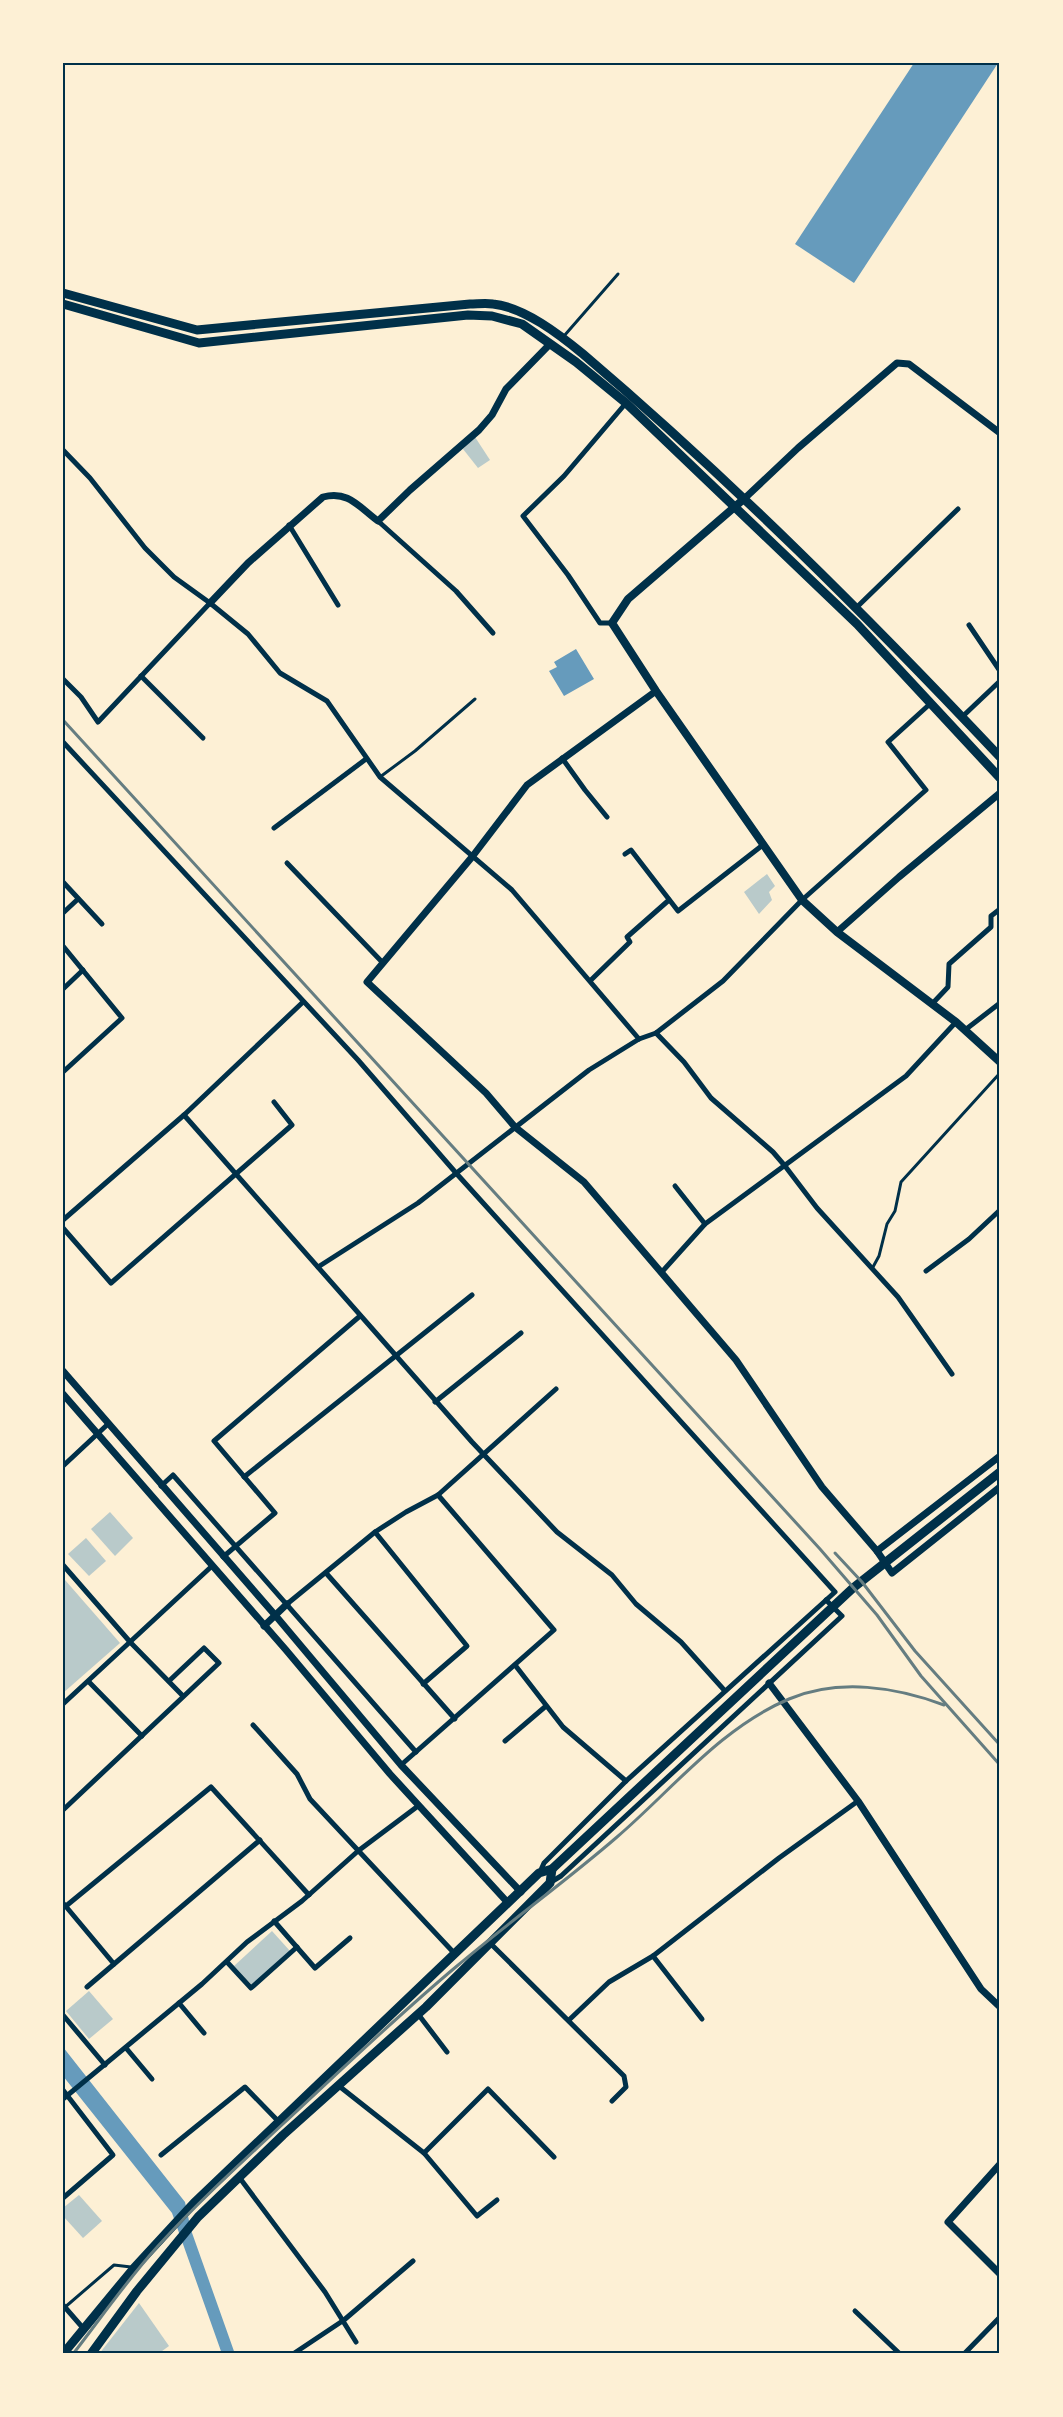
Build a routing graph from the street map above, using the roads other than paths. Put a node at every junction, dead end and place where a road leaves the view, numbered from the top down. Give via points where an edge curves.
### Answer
1 (618, 274) dead end
2 (63, 293) edge
3 (63, 304) edge
4 (495, 304) junction
5 (492, 316) junction
6 (562, 337) junction
7 (550, 344) junction
8 (626, 403) junction
9 (1000, 432) edge
10 (63, 450) edge
11 (746, 498) junction
12 (736, 507) junction
13 (958, 509) dead end
14 (378, 521) junction
15 (289, 525) junction
16 (210, 603) junction
17 (338, 605) dead end
18 (857, 607) junction
19 (612, 623) junction
20 (969, 626) dead end
21 (493, 633) dead end
22 (1000, 671) edge
23 (141, 676) junction
24 (63, 679) edge
25 (1000, 681) edge
26 (656, 691) junction
27 (476, 699) dead end
28 (932, 702) junction
29 (962, 717) junction
30 (203, 738) dead end
31 (63, 742) edge
32 (1000, 757) edge
33 (562, 758) junction
34 (366, 759) junction
35 (380, 777) junction
36 (1000, 778) edge
37 (1000, 793) edge
38 (607, 817) dead end
39 (274, 828) dead end
40 (764, 844) junction
41 (625, 854) dead end
42 (472, 856) junction
43 (287, 863) dead end
44 (63, 882) edge
45 (78, 899) junction
46 (669, 900) junction
47 (802, 900) junction
48 (1000, 909) edge
49 (63, 913) edge
50 (102, 924) dead end
51 (837, 932) junction
52 (63, 946) edge
53 (383, 963) junction
54 (83, 970) junction
55 (591, 980) junction
56 (63, 989) edge
57 (303, 1002) junction
58 (1000, 1003) edge
59 (932, 1004) junction
60 (956, 1022) junction
61 (965, 1030) junction
62 (656, 1033) junction
63 (639, 1039) junction
64 (1000, 1062) edge
65 (63, 1072) edge
66 (1000, 1073) edge
67 (274, 1102) dead end
68 (184, 1115) junction
69 (515, 1127) junction
70 (785, 1166) junction
71 (235, 1173) junction
72 (456, 1173) junction
73 (675, 1186) dead end
74 (1000, 1210) edge
75 (63, 1220) edge
76 (705, 1224) junction
77 (63, 1228) edge
78 (318, 1267) junction
79 (873, 1268) junction
80 (926, 1270) dead end
81 (661, 1273) junction
82 (471, 1295) dead end
83 (360, 1316) junction
84 (521, 1333) dead end
85 (396, 1356) junction
86 (63, 1371) edge
87 (952, 1374) dead end
88 (556, 1389) dead end
89 (63, 1394) edge
90 (435, 1402) junction
91 (108, 1424) junction
92 (98, 1434) junction
93 (483, 1454) junction
94 (1000, 1456) edge
95 (63, 1467) edge
96 (1000, 1472) edge
97 (244, 1477) junction
98 (161, 1486) junction
99 (1000, 1486) edge
100 (438, 1496) junction
101 (375, 1532) junction
102 (236, 1545) junction
103 (877, 1551) junction
104 (223, 1557) junction
105 (63, 1565) edge
106 (212, 1566) junction
107 (326, 1573) junction
108 (826, 1600) junction
109 (287, 1604) junction
110 (275, 1615) junction
111 (264, 1626) junction
112 (131, 1643) junction
113 (515, 1665) junction
114 (168, 1681) junction
115 (89, 1682) junction
116 (769, 1683) junction
117 (423, 1684) junction
118 (725, 1691) junction
119 (183, 1695) junction
120 (63, 1704) edge
121 (546, 1706) junction
122 (454, 1719) junction
123 (253, 1725) dead end
124 (142, 1736) junction
125 (505, 1741) dead end
126 (416, 1752) junction
127 (400, 1765) junction
128 (390, 1774) junction
129 (627, 1780) junction
130 (429, 1797) junction
131 (858, 1801) junction
132 (418, 1806) junction
133 (63, 1809) edge
134 (260, 1840) junction
135 (358, 1851) junction
136 (552, 1869) junction
137 (539, 1873) junction
138 (550, 1883) junction
139 (521, 1892) junction
140 (309, 1895) junction
141 (508, 1903) junction
142 (64, 1905) edge
143 (516, 1916) junction
144 (274, 1921) junction
145 (350, 1938) dead end
146 (489, 1943) junction
147 (297, 1947) junction
148 (455, 1954) junction
149 (653, 1956) junction
150 (227, 1962) junction
151 (114, 1964) junction
152 (87, 1987) dead end
153 (411, 1995) junction
154 (179, 2003) junction
155 (426, 2007) junction
156 (1000, 2007) edge
157 (418, 2014) junction
158 (63, 2015) edge
159 (702, 2019) dead end
160 (569, 2020) junction
161 (204, 2033) dead end
162 (126, 2048) junction
163 (447, 2052) dead end
164 (105, 2065) junction
165 (152, 2079) dead end
166 (339, 2086) junction
167 (63, 2090) edge
168 (65, 2098) edge
169 (612, 2101) dead end
170 (280, 2123) junction
171 (424, 2153) junction
172 (162, 2155) dead end
173 (554, 2157) dead end
174 (1000, 2164) edge
175 (239, 2177) junction
176 (63, 2198) edge
177 (497, 2200) dead end
178 (413, 2261) dead end
179 (134, 2268) junction
180 (1000, 2274) edge
181 (64, 2307) edge
182 (855, 2311) dead end
183 (1000, 2317) edge
184 (344, 2320) junction
185 (83, 2328) junction
186 (356, 2342) dead end
187 (63, 2354) edge
188 (91, 2354) edge
189 (293, 2354) edge
190 (900, 2354) edge
191 (964, 2354) edge

1 - 6 lane
2 - 4 main road via 197,330
3 - 5 main road via 199,343 402,320
4 - 5 main road
4 - 6 main road via 528,316
5 - 7 main road via 522,324
6 - 11 main road
7 - 8 main road
7 - 14 street via 506,389 479,430
8 - 12 main road
8 - 19 street via 564,476 523,516 600,623
9 - 11 street via 909,364 897,363
10 - 16 street via 145,548 174,577
11 - 12 main road
11 - 18 main road
12 - 19 main road via 628,599
12 - 28 main road
13 - 18 street
14 - 15 street via 345,496 334,494 323,497
14 - 21 street via 456,591
15 - 16 street
15 - 17 street
16 - 23 street
16 - 34 street via 248,634 280,673 327,701
18 - 29 main road
19 - 26 main road
20 - 22 street
23 - 24 street via 98,722
23 - 30 street
25 - 29 street
26 - 33 street
26 - 40 main road
27 - 35 lane
28 - 36 main road
28 - 47 street via 888,742 926,790
29 - 32 main road
31 - 57 street
33 - 38 street
33 - 42 street via 527,785
34 - 35 street
34 - 39 street
35 - 42 street
37 - 51 street
40 - 46 street via 678,912
40 - 47 main road
41 - 46 street via 631,850
42 - 53 street
42 - 55 street via 512,890
43 - 53 street
44 - 45 street
45 - 49 street
45 - 50 street
46 - 55 street via 627,937 630,942
47 - 51 main road
47 - 62 street via 723,981
48 - 59 street via 991,916 990,927 950,964 948,987
51 - 59 main road
52 - 54 street
53 - 69 street via 367,982 486,1093
54 - 56 street
54 - 65 street via 122,1018
55 - 63 street
57 - 68 street
57 - 72 street
58 - 61 street
59 - 60 main road
60 - 61 main road
60 - 70 street via 906,1076
61 - 64 main road
62 - 63 street
62 - 70 street via 711,1098
63 - 69 street via 589,1070
66 - 79 lane via 901,1182 895,1211
67 - 71 street via 292,1125
68 - 71 street
68 - 75 street
69 - 72 street
69 - 81 street via 584,1182
70 - 76 street
70 - 79 street via 816,1208
71 - 77 street via 111,1283
71 - 78 street
72 - 78 street via 418,1203
72 - 108 street via 835,1592
73 - 76 street
74 - 80 street via 969,1239
76 - 81 street
78 - 83 street
79 - 87 street
81 - 103 street via 736,1360 822,1486
82 - 85 street
83 - 85 street
83 - 97 street via 214,1441
84 - 90 street
85 - 90 street
85 - 97 street
86 - 91 street
88 - 93 street
89 - 92 street
90 - 93 street
91 - 92 street
91 - 98 street
92 - 95 street
92 - 106 street
93 - 100 street
93 - 118 street via 557,1532 612,1575 636,1604 681,1642
94 - 103 street
96 - 136 main road via 853,1588
97 - 102 street via 275,1513
98 - 102 street via 173,1475
98 - 104 street
99 - 103 street via 892,1572
100 - 101 street
100 - 113 street via 554,1630
101 - 107 street
101 - 117 street via 466,1646
102 - 104 street
102 - 109 street
104 - 106 street
104 - 110 street
105 - 112 street
106 - 111 street
106 - 112 street
107 - 109 street
107 - 117 street
108 - 116 street via 842,1616
108 - 118 street
109 - 110 street
109 - 126 street
110 - 111 street
110 - 127 street
111 - 128 street
112 - 114 street
112 - 115 street
113 - 121 street
113 - 122 street
114 - 119 street
114 - 119 street via 204,1647 219,1663
115 - 120 street
115 - 124 street
116 - 131 street
116 - 138 street
117 - 122 street
118 - 129 street
119 - 124 street
121 - 125 street
121 - 129 street via 563,1726
122 - 126 street
123 - 135 street via 297,1774 310,1799
124 - 133 street
126 - 127 street
127 - 128 street
127 - 130 street
128 - 132 street
129 - 137 street via 544,1863
130 - 132 street
130 - 139 street
131 - 149 street
131 - 156 street via 981,1989
132 - 135 street
132 - 141 street
134 - 140 street
134 - 142 street via 211,1787
134 - 151 street
135 - 140 street
135 - 148 street
136 - 137 main road
136 - 138 main road
137 - 139 main road
138 - 143 main road
139 - 141 main road
139 - 143 main road
140 - 144 street
141 - 148 main road
142 - 151 street
143 - 146 main road
144 - 147 street
144 - 150 street
145 - 147 street via 315,1968
146 - 155 main road
146 - 160 street
147 - 150 street via 251,1988
148 - 153 main road
149 - 159 street
149 - 160 street via 609,1982
150 - 154 street
151 - 152 street
153 - 155 main road
153 - 170 main road
154 - 161 street
154 - 162 street
155 - 157 main road
157 - 163 street
157 - 166 main road
158 - 164 street
160 - 169 street via 624,2076 627,2087
162 - 164 street
162 - 165 street
164 - 168 street
166 - 171 street
166 - 175 main road
167 - 168 street
168 - 176 street via 113,2155
170 - 172 street via 245,2087
170 - 179 main road via 194,2203
171 - 173 street via 488,2089
171 - 177 street via 477,2216
174 - 180 street via 948,2222
175 - 184 street
175 - 188 main road via 179,2238
178 - 184 street
179 - 181 lane via 114,2265
179 - 185 main road
181 - 185 street
182 - 190 street
183 - 191 street
184 - 186 street
184 - 189 street
185 - 187 main road

